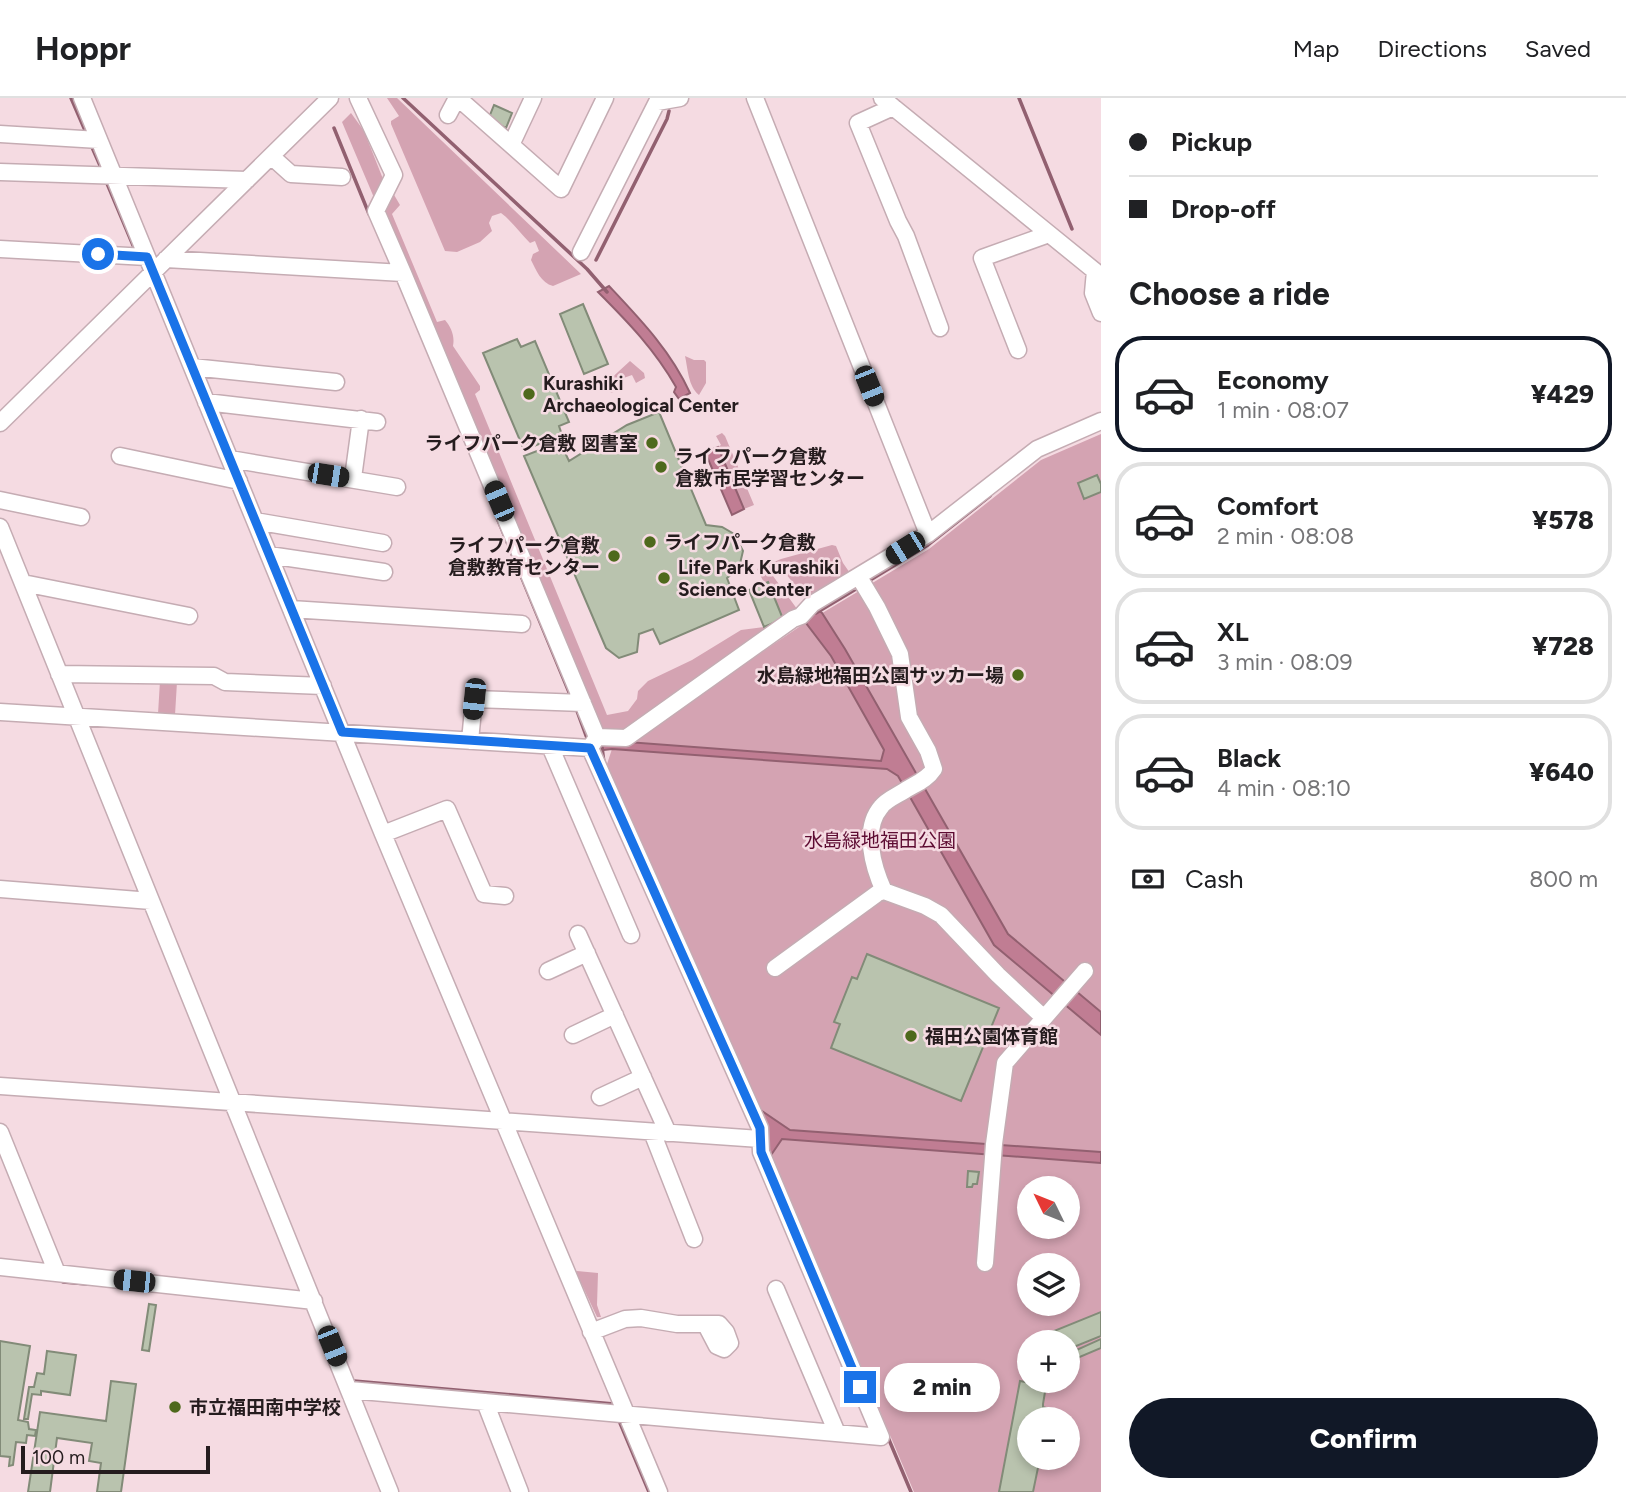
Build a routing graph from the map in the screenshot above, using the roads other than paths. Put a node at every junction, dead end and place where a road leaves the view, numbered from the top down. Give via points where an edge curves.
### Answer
1 (82, 98) edge
2 (330, 98) edge
3 (358, 98) edge
4 (457, 98) edge
5 (533, 98) edge
6 (605, 98) edge
7 (681, 98) edge
8 (755, 98) edge
9 (887, 102) edge
10 (448, 114) dead end
11 (0, 134) edge
12 (93, 139) junction
13 (511, 145) junction
14 (271, 156) junction
15 (0, 172) edge
16 (109, 177) junction
17 (342, 177) dead end
18 (247, 180) junction
19 (1049, 234) junction
20 (0, 248) edge
21 (580, 252) dead end
22 (147, 257) junction
23 (166, 259) junction
24 (153, 272) junction
25 (403, 272) junction
26 (1098, 274) edge
27 (1101, 313) edge
28 (940, 328) dead end
29 (1018, 351) dead end
30 (192, 367) junction
31 (336, 382) dead end
32 (206, 402) junction
33 (1101, 421) edge
34 (0, 423) edge
35 (120, 456) dead end
36 (230, 459) junction
37 (353, 478) junction
38 (239, 481) junction
39 (397, 487) dead end
40 (0, 500) edge
41 (80, 517) dead end
42 (255, 521) junction
43 (0, 527) edge
44 (928, 534) junction
45 (383, 543) dead end
46 (269, 555) junction
47 (384, 572) dead end
48 (862, 582) junction
49 (23, 583) junction
50 (291, 609) junction
51 (190, 616) dead end
52 (522, 624) dead end
53 (59, 674) junction
54 (323, 686) junction
55 (583, 703) junction
56 (0, 712) edge
57 (77, 717) junction
58 (342, 732) junction
59 (470, 741) junction
60 (594, 743) junction
61 (551, 746) junction
62 (383, 834) junction
63 (0, 889) edge
64 (884, 891) junction
65 (505, 896) dead end
66 (151, 901) junction
67 (578, 934) dead end
68 (631, 936) dead end
69 (587, 953) junction
70 (775, 968) dead end
71 (548, 971) dead end
72 (1085, 971) dead end
73 (615, 1015) junction
74 (1044, 1018) junction
75 (573, 1035) dead end
76 (643, 1077) junction
77 (0, 1086) edge
78 (600, 1097) dead end
79 (233, 1102) junction
80 (505, 1122) junction
81 (0, 1132) edge
82 (652, 1132) junction
83 (668, 1133) junction
84 (760, 1139) junction
85 (694, 1239) dead end
86 (985, 1263) dead end
87 (0, 1267) edge
88 (57, 1273) junction
89 (776, 1289) dead end
90 (314, 1301) junction
91 (706, 1325) dead end
92 (591, 1332) junction
93 (350, 1390) junction
94 (485, 1402) junction
95 (625, 1414) junction
96 (837, 1433) junction
97 (390, 1492) edge
98 (520, 1492) edge
99 (659, 1492) edge

1 - 12 street
2 - 14 street
3 - 25 street via 394,175 376,211
4 - 10 street
4 - 13 street
5 - 13 street
6 - 13 street via 561,189
7 - 21 street via 657,102
8 - 44 street
9 - 19 street
9 - 28 street via 858,122
11 - 12 street
12 - 16 street
14 - 17 street via 291,174
14 - 18 street
15 - 16 street
16 - 18 street
16 - 22 street
18 - 23 street
19 - 26 street
19 - 29 street via 982,258
20 - 22 street
22 - 24 street
23 - 24 street
23 - 25 street
24 - 30 street
24 - 34 street
25 - 55 street
26 - 27 street via 1093,293
30 - 31 street
30 - 32 street
32 - 36 street
32 - 37 street via 369,421
33 - 44 street via 1037,449
35 - 38 street
36 - 37 street
36 - 38 street
37 - 39 street
38 - 42 street
40 - 41 street
42 - 45 street
42 - 46 street
43 - 49 street
44 - 48 street
46 - 47 street
46 - 50 street
48 - 60 street via 806,610 626,738
48 - 64 street via 900,654 909,717 934,769 876,814 871,841
49 - 51 street
49 - 53 street
50 - 52 street
50 - 54 street
53 - 54 street via 214,677 225,682
53 - 57 street
54 - 58 street
55 - 59 street via 474,699
55 - 60 street
56 - 57 street
57 - 58 street
57 - 66 street
58 - 59 street
58 - 62 street
59 - 61 street
60 - 61 street
60 - 84 street via 760,1128
61 - 68 street
62 - 65 street via 447,809 484,894
62 - 80 street
63 - 66 street
64 - 70 street
64 - 74 street via 940,915
66 - 79 street
67 - 69 street
69 - 71 street
69 - 73 street
72 - 74 street
73 - 75 street
73 - 76 street
74 - 86 street via 1005,1063
76 - 78 street
76 - 83 street
77 - 79 street
79 - 80 street
79 - 90 street
80 - 82 street
80 - 92 street
81 - 88 street
82 - 83 street
82 - 85 street
83 - 84 street
84 - 96 street via 761,1152 881,1437
87 - 88 street
88 - 90 street
89 - 96 street
90 - 93 street
91 - 92 street via 641,1318
92 - 95 street
93 - 94 street
93 - 97 street
94 - 95 street
94 - 98 street
95 - 96 street
95 - 99 street

